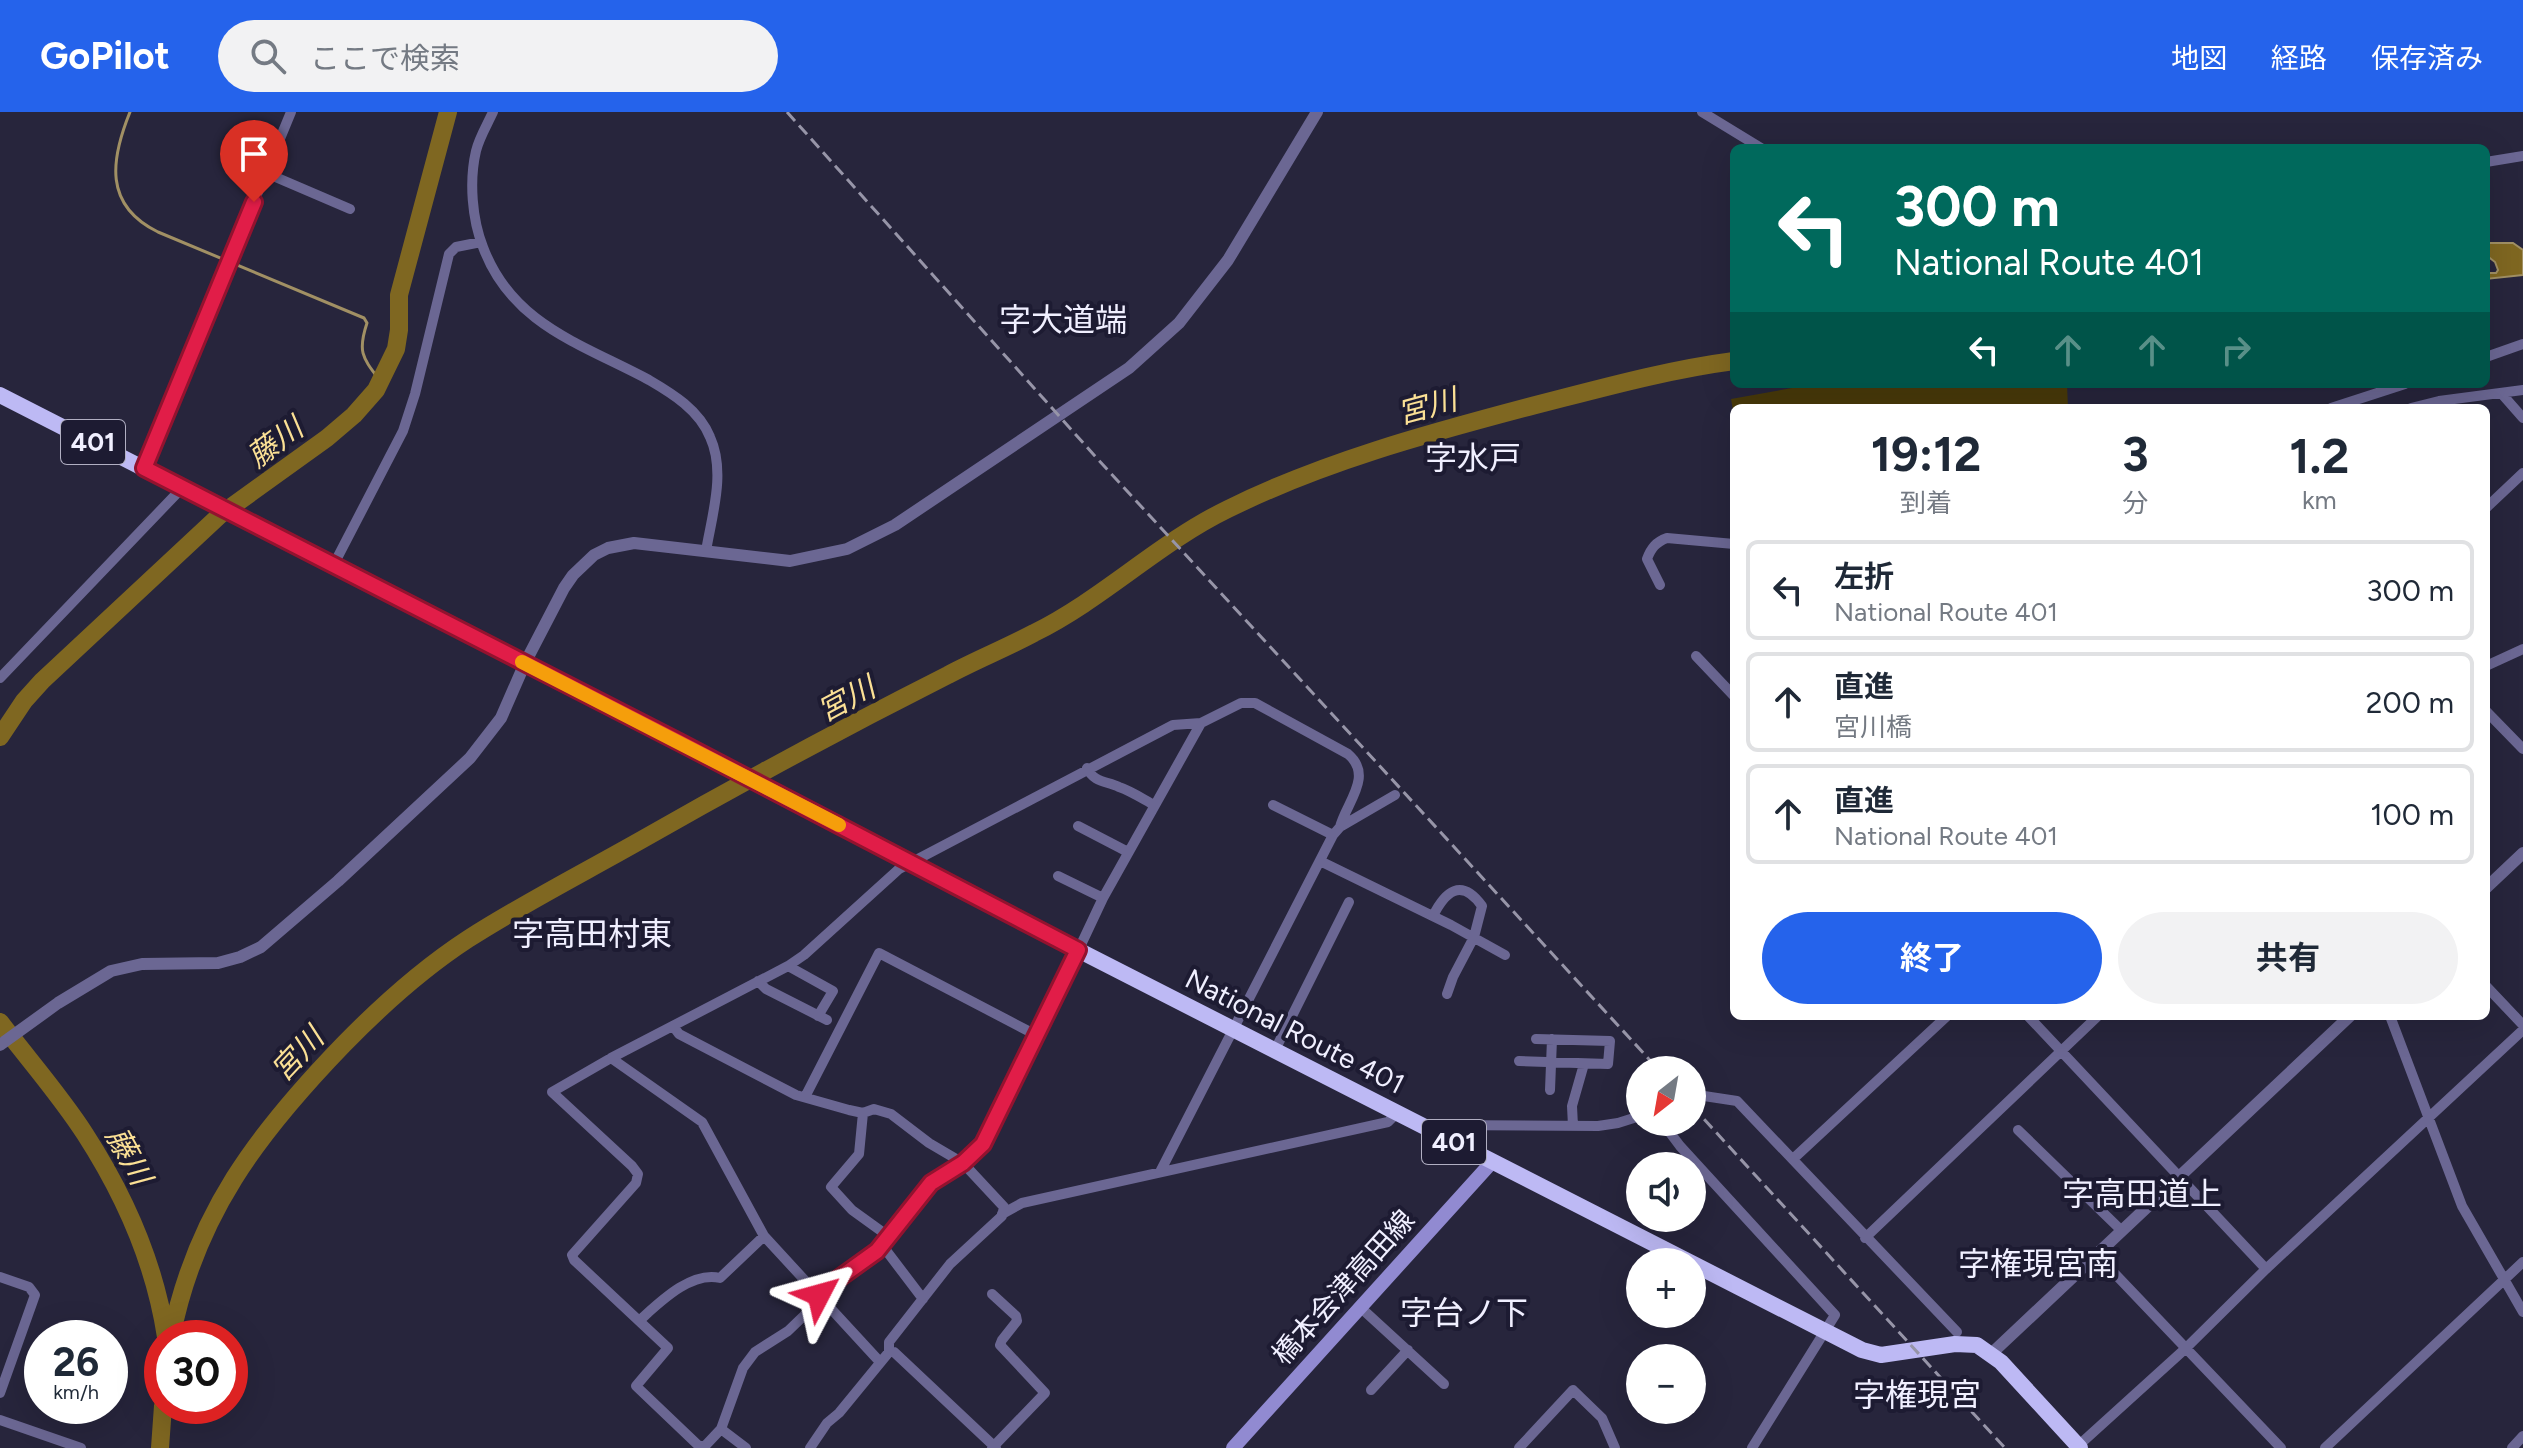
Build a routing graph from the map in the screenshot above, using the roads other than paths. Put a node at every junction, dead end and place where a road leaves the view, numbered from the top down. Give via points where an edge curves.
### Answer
1 (291, 112) edge
2 (493, 112) edge
3 (1317, 112) edge
4 (1702, 112) edge
5 (1754, 144) edge
6 (2523, 156) edge
7 (2490, 161) edge
8 (266, 173) junction
9 (350, 209) dead end
10 (481, 242) junction
11 (2523, 344) edge
12 (2490, 356) edge
13 (2393, 388) edge
14 (2523, 390) edge
15 (2501, 393) junction
16 (0, 395) edge
17 (2343, 404) edge
18 (2435, 404) edge
19 (2523, 418) edge
20 (144, 468) junction
21 (2523, 473) edge
22 (184, 489) junction
23 (2490, 504) edge
24 (1730, 544) edge
25 (706, 551) junction
26 (333, 566) junction
27 (1660, 585) dead end
28 (2523, 649) edge
29 (1696, 656) dead end
30 (525, 663) junction
31 (2490, 664) edge
32 (0, 678) edge
33 (1730, 692) edge
34 (2490, 715) edge
35 (1201, 723) junction
36 (2523, 749) edge
37 (1087, 768) junction
38 (1395, 795) dead end
39 (1154, 805) junction
40 (1273, 805) dead end
41 (1078, 826) dead end
42 (1337, 831) junction
43 (1128, 852) junction
44 (2523, 853) edge
45 (1320, 861) junction
46 (911, 862) junction
47 (1058, 876) dead end
48 (2490, 884) edge
49 (1103, 898) junction
50 (1349, 902) dead end
51 (1433, 916) junction
52 (1474, 937) junction
53 (1078, 950) junction
54 (1505, 955) dead end
55 (788, 966) junction
56 (758, 981) junction
57 (2490, 991) edge
58 (1447, 994) dead end
59 (1943, 1020) edge
60 (2032, 1020) edge
61 (2094, 1020) edge
62 (2346, 1020) edge
63 (2392, 1020) edge
64 (673, 1026) junction
65 (1232, 1028) junction
66 (2523, 1028) edge
67 (1038, 1036) junction
68 (1536, 1039) dead end
69 (1552, 1039) junction
70 (0, 1045) edge
71 (1275, 1050) junction
72 (2061, 1051) junction
73 (611, 1058) junction
74 (1519, 1061) dead end
75 (1551, 1062) junction
76 (1584, 1064) junction
77 (1550, 1090) dead end
78 (1706, 1096) edge
79 (805, 1097) junction
80 (863, 1113) junction
81 (1397, 1113) junction
82 (2430, 1117) junction
83 (1626, 1120) edge
84 (1573, 1126) junction
85 (1428, 1128) junction
86 (2018, 1130) dead end
87 (1672, 1136) edge
88 (1793, 1159) junction
89 (1492, 1162) junction
90 (963, 1163) junction
91 (1160, 1172) junction
92 (2179, 1176) junction
93 (1002, 1214) junction
94 (2122, 1231) junction
95 (764, 1236) junction
96 (1865, 1238) junction
97 (885, 1241) junction
98 (2097, 1255) junction
99 (2523, 1262) edge
100 (2266, 1269) junction
101 (0, 1277) edge
102 (2505, 1279) junction
103 (992, 1294) dead end
104 (819, 1295) junction
105 (923, 1299) junction
106 (1360, 1307) junction
107 (2523, 1312) edge
108 (640, 1320) junction
109 (1827, 1330) junction
110 (1957, 1332) dead end
111 (2185, 1349) junction
112 (1408, 1350) junction
113 (889, 1352) junction
114 (1991, 1354) junction
115 (880, 1362) junction
116 (1444, 1384) dead end
117 (1371, 1390) dead end
118 (0, 1393) edge
119 (0, 1420) edge
120 (721, 1429) junction
121 (2523, 1436) edge
122 (994, 1447) edge
123 (2079, 1447) edge
124 (81, 1448) edge
125 (746, 1448) edge
126 (810, 1448) edge
127 (1233, 1448) edge
128 (1519, 1448) edge
129 (1615, 1448) edge
130 (1752, 1448) edge
131 (2281, 1448) edge
132 (2325, 1448) edge
133 (2512, 1448) edge

1 - 8 street
2 - 10 street via 476,150 473,175
3 - 25 street via 1228,260 1179,323 1129,368 895,525 847,549 790,561
4 - 5 street
6 - 7 street
8 - 9 street
8 - 20 street
10 - 25 street via 502,285 524,311 675,396 701,423 710,437 718,473
10 - 26 street via 456,247 449,254 407,420
11 - 12 street
13 - 17 street
14 - 15 street
15 - 18 street
15 - 19 street
16 - 20 highway, 401
20 - 22 highway, 401
21 - 23 street
22 - 26 highway, 401
22 - 32 street
24 - 27 street via 1661,540 1647,559
25 - 30 street via 634,543 594,555 564,588
26 - 30 highway, 401
28 - 31 street
29 - 33 street
30 - 46 highway, National Route 401 / 401
30 - 70 street via 501,718 470,758 261,947 218,963 142,964 111,971
34 - 36 street
35 - 37 street via 1173,725
35 - 39 street
35 - 42 street via 1241,703 1255,703 1348,754 1356,764 1359,785
37 - 39 street via 1103,784 1117,785
37 - 46 street
38 - 42 street
39 - 43 street
40 - 42 street
41 - 43 street
42 - 45 street
43 - 49 street
44 - 48 street
45 - 51 street
45 - 65 street
46 - 53 highway, National Route 401 / 401
46 - 55 street
47 - 49 street
49 - 53 street
50 - 71 street
51 - 52 street
51 - 52 street via 1449,891 1465,892 1482,906
52 - 54 street
52 - 58 street
53 - 65 highway, National Route 401 / 401
53 - 67 street
55 - 56 street
55 - 56 street via 833,991 823,1018
56 - 64 street
57 - 66 street
59 - 88 street
60 - 72 street
61 - 72 street
62 - 92 street
63 - 82 street
64 - 73 street
64 - 79 street via 679,1034
65 - 71 highway, National Route 401 / 401
65 - 91 street
66 - 82 street
67 - 79 street via 879,953
67 - 90 street via 983,1144
68 - 69 street
69 - 75 street
69 - 76 street via 1610,1041 1608,1064
71 - 81 highway, National Route 401 / 401
72 - 92 street
72 - 96 street
73 - 95 street via 702,1122
73 - 108 street via 552,1092 638,1174 636,1183 572,1255
74 - 75 street
75 - 76 street
75 - 77 street
76 - 84 street via 1572,1106
78 - 88 street via 1737,1101
79 - 80 street
80 - 90 street via 874,1109 891,1114
80 - 97 street via 859,1154 831,1187
81 - 85 highway, National Route 401 / 401
81 - 91 street via 1388,1122
82 - 100 street
82 - 102 street via 2462,1206
83 - 84 street
84 - 85 street
85 - 89 highway, National Route 401 / 401
86 - 94 street
87 - 109 street via 1833,1311 1835,1318
88 - 96 street
89 - 106 main road, 橋本会津高田線
89 - 109 highway, National Route 401 / 401
90 - 93 street via 1004,1207
90 - 97 street via 931,1183
91 - 93 street via 1022,1203
92 - 94 street
92 - 100 street
93 - 105 street via 950,1264
94 - 98 street
95 - 104 street
95 - 108 street via 720,1278 706,1277 674,1292
96 - 110 street
97 - 104 street
97 - 105 street
98 - 111 street
98 - 114 street
99 - 102 street
100 - 111 street
101 - 118 street via 29,1287 35,1295
102 - 107 street
102 - 132 street
103 - 122 street via 1017,1321 1000,1345 1045,1393
104 - 115 street
104 - 120 street via 802,1318 755,1352 743,1368
105 - 113 street via 889,1342
106 - 112 street
106 - 127 main road, 橋本会津高田線
108 - 120 street via 668,1348 636,1386 699,1446
109 - 114 highway, National Route 401 / 401 via 1872,1354 1955,1344 1977,1345
109 - 130 street
111 - 123 street
111 - 131 street
112 - 116 street
112 - 117 street
113 - 115 street
113 - 122 street
114 - 123 highway
115 - 126 street
119 - 124 street
120 - 125 street
121 - 133 street
128 - 129 street via 1573,1390 1602,1418

